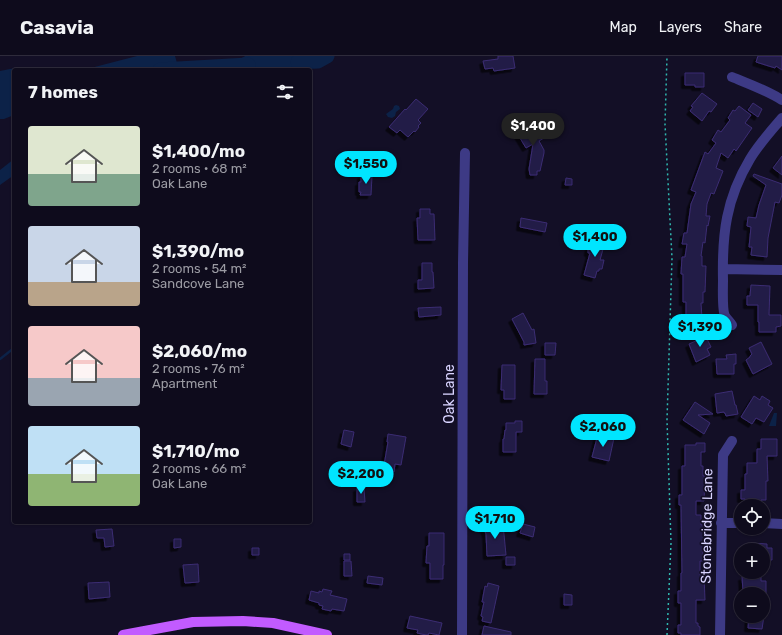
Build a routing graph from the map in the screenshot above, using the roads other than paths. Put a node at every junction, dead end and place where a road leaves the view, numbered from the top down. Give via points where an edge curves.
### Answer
1 (732, 78) dead end
2 (782, 100) edge
3 (782, 118) edge
4 (465, 153) dead end
5 (723, 269) junction
6 (782, 270) edge
7 (732, 325) dead end
8 (732, 441) dead end
9 (721, 523) junction
10 (734, 523) edge
11 (770, 523) edge
12 (782, 524) edge
13 (123, 635) edge
14 (326, 635) edge
15 (462, 635) edge
16 (720, 635) edge

1 - 2 street via 757,86
3 - 5 street via 751,158 732,197 725,225
4 - 15 street, Oak Lane
5 - 6 street
5 - 7 street via 724,315
8 - 9 street, Stonebridge Lane via 723,455
9 - 10 street
9 - 16 street, Stonebridge Lane
11 - 12 street
13 - 14 main road via 193,622 243,621 273,623

